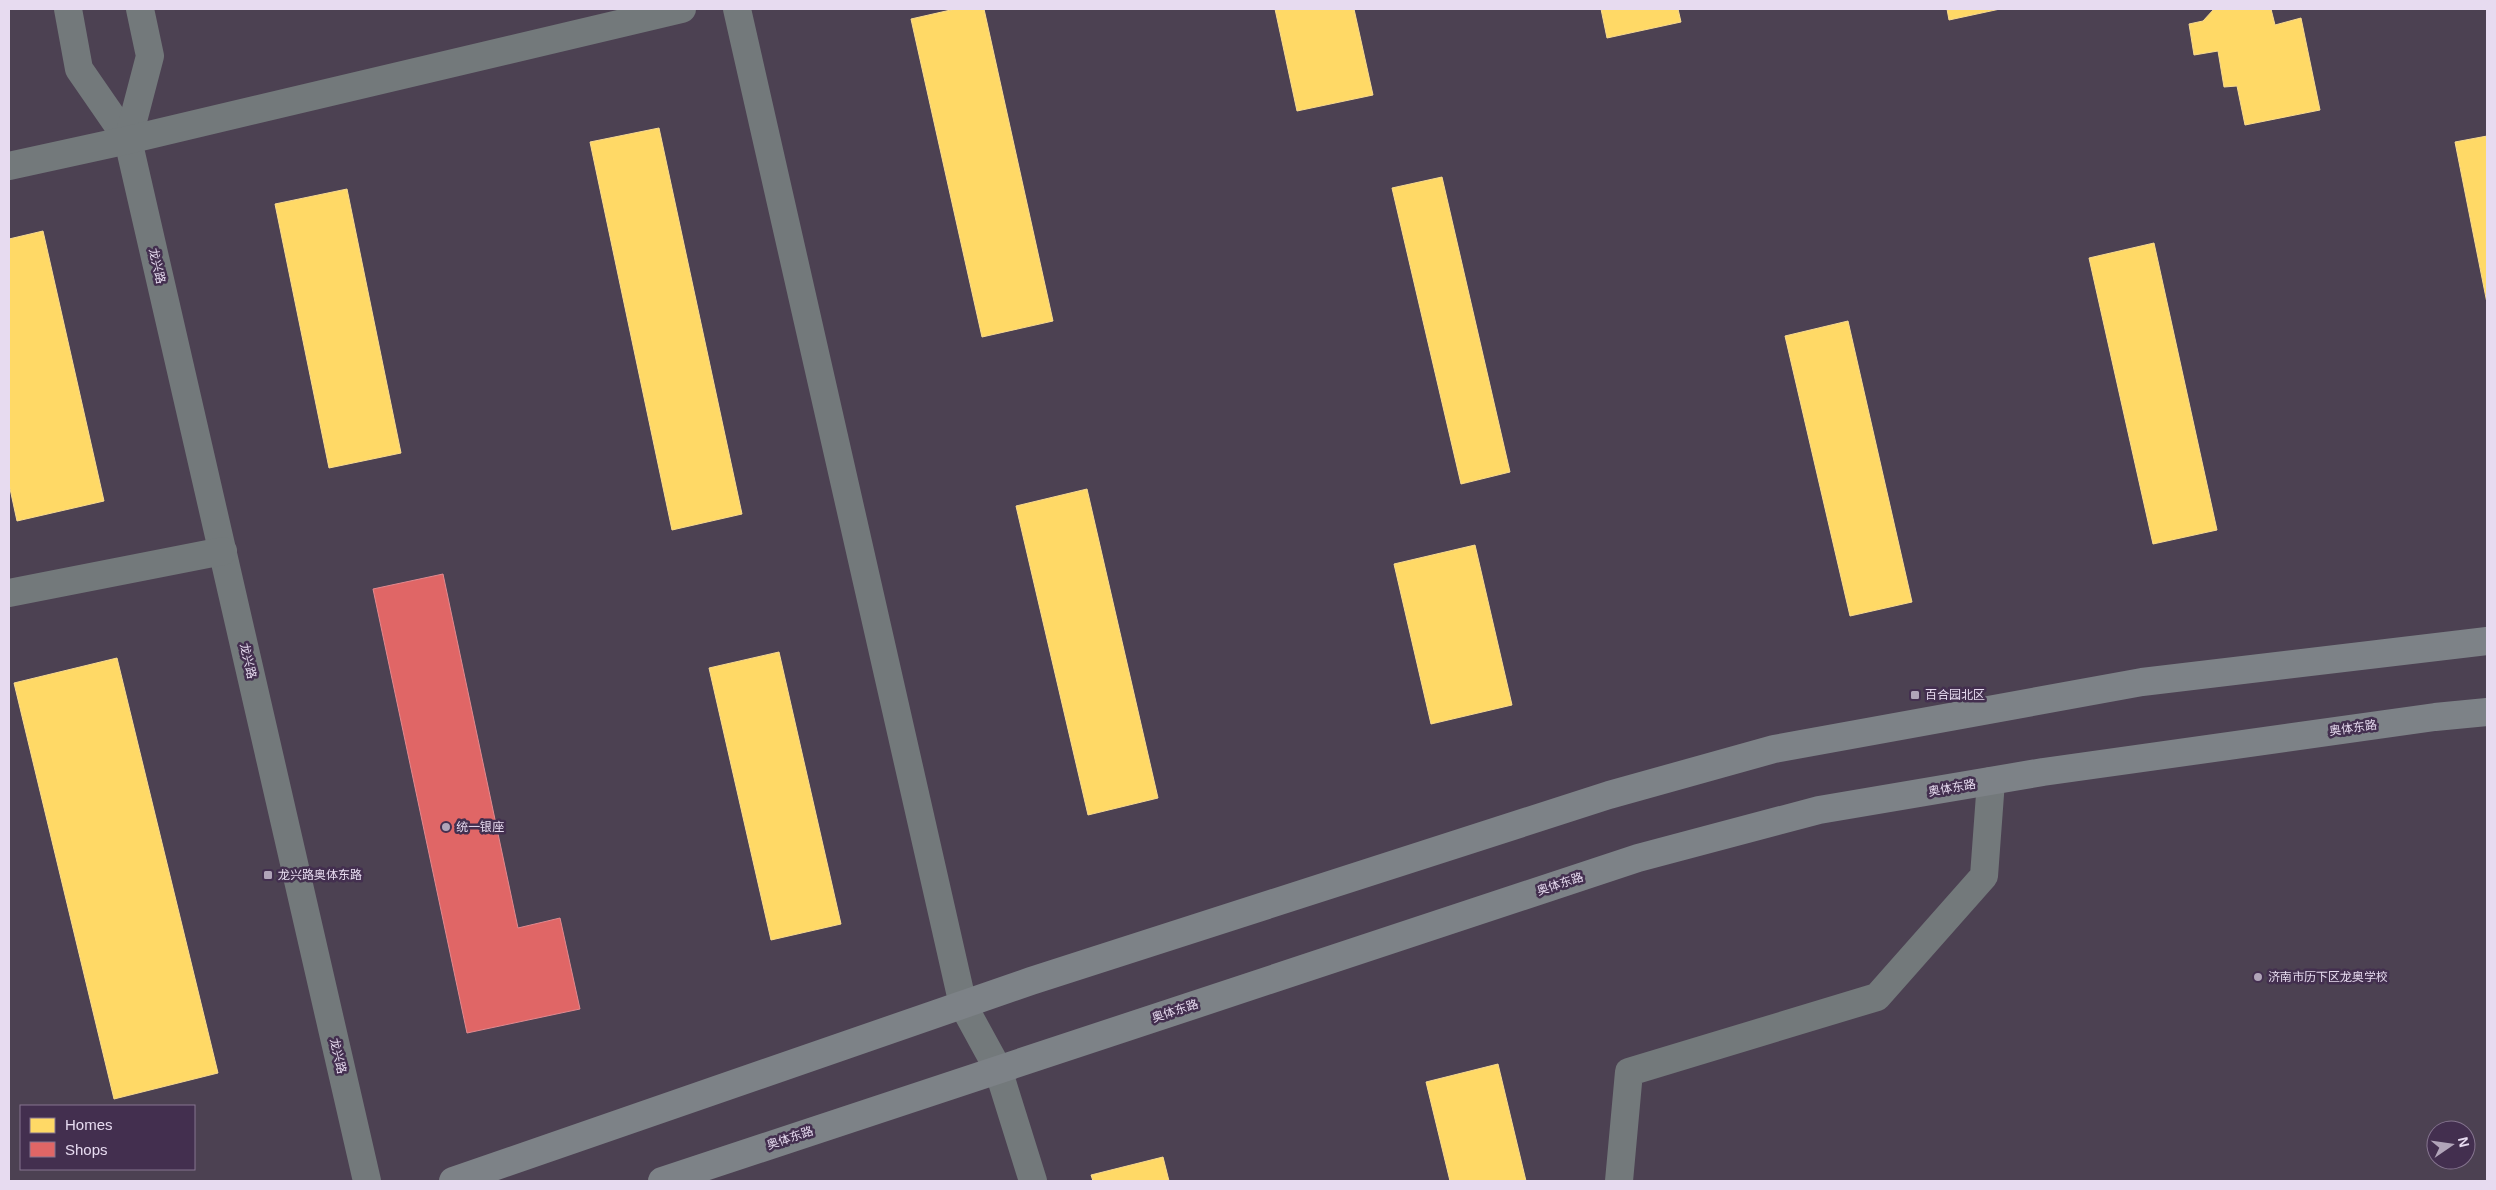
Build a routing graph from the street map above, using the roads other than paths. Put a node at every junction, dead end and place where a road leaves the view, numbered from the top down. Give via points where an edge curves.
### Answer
1 (682, 9) edge
2 (737, 9) edge
3 (141, 10) edge
4 (70, 18) edge
5 (128, 140) junction
6 (9, 166) edge
7 (223, 552) junction
8 (9, 594) edge
9 (2487, 641) edge
10 (2487, 712) edge
11 (1991, 781) junction
12 (963, 1005) junction
13 (998, 1069) junction
14 (368, 1181) edge
15 (453, 1181) edge
16 (662, 1181) edge
17 (1033, 1181) edge
18 (1619, 1181) edge

1 - 5 street
2 - 12 street
3 - 5 street, 龙兴路 via 150,56
4 - 5 street, 龙兴路 via 78,69
5 - 6 street
5 - 7 street, 龙兴路
7 - 8 street
7 - 14 street, 龙兴路
9 - 12 main road via 2142,682 1774,749 1609,796
10 - 11 main road, 奥体东路
11 - 13 main road, 奥体东路 via 1818,810 1638,858
11 - 18 street via 1984,876 1877,997 1629,1072
12 - 13 street
12 - 15 main road
13 - 16 main road, 奥体东路
13 - 17 street

